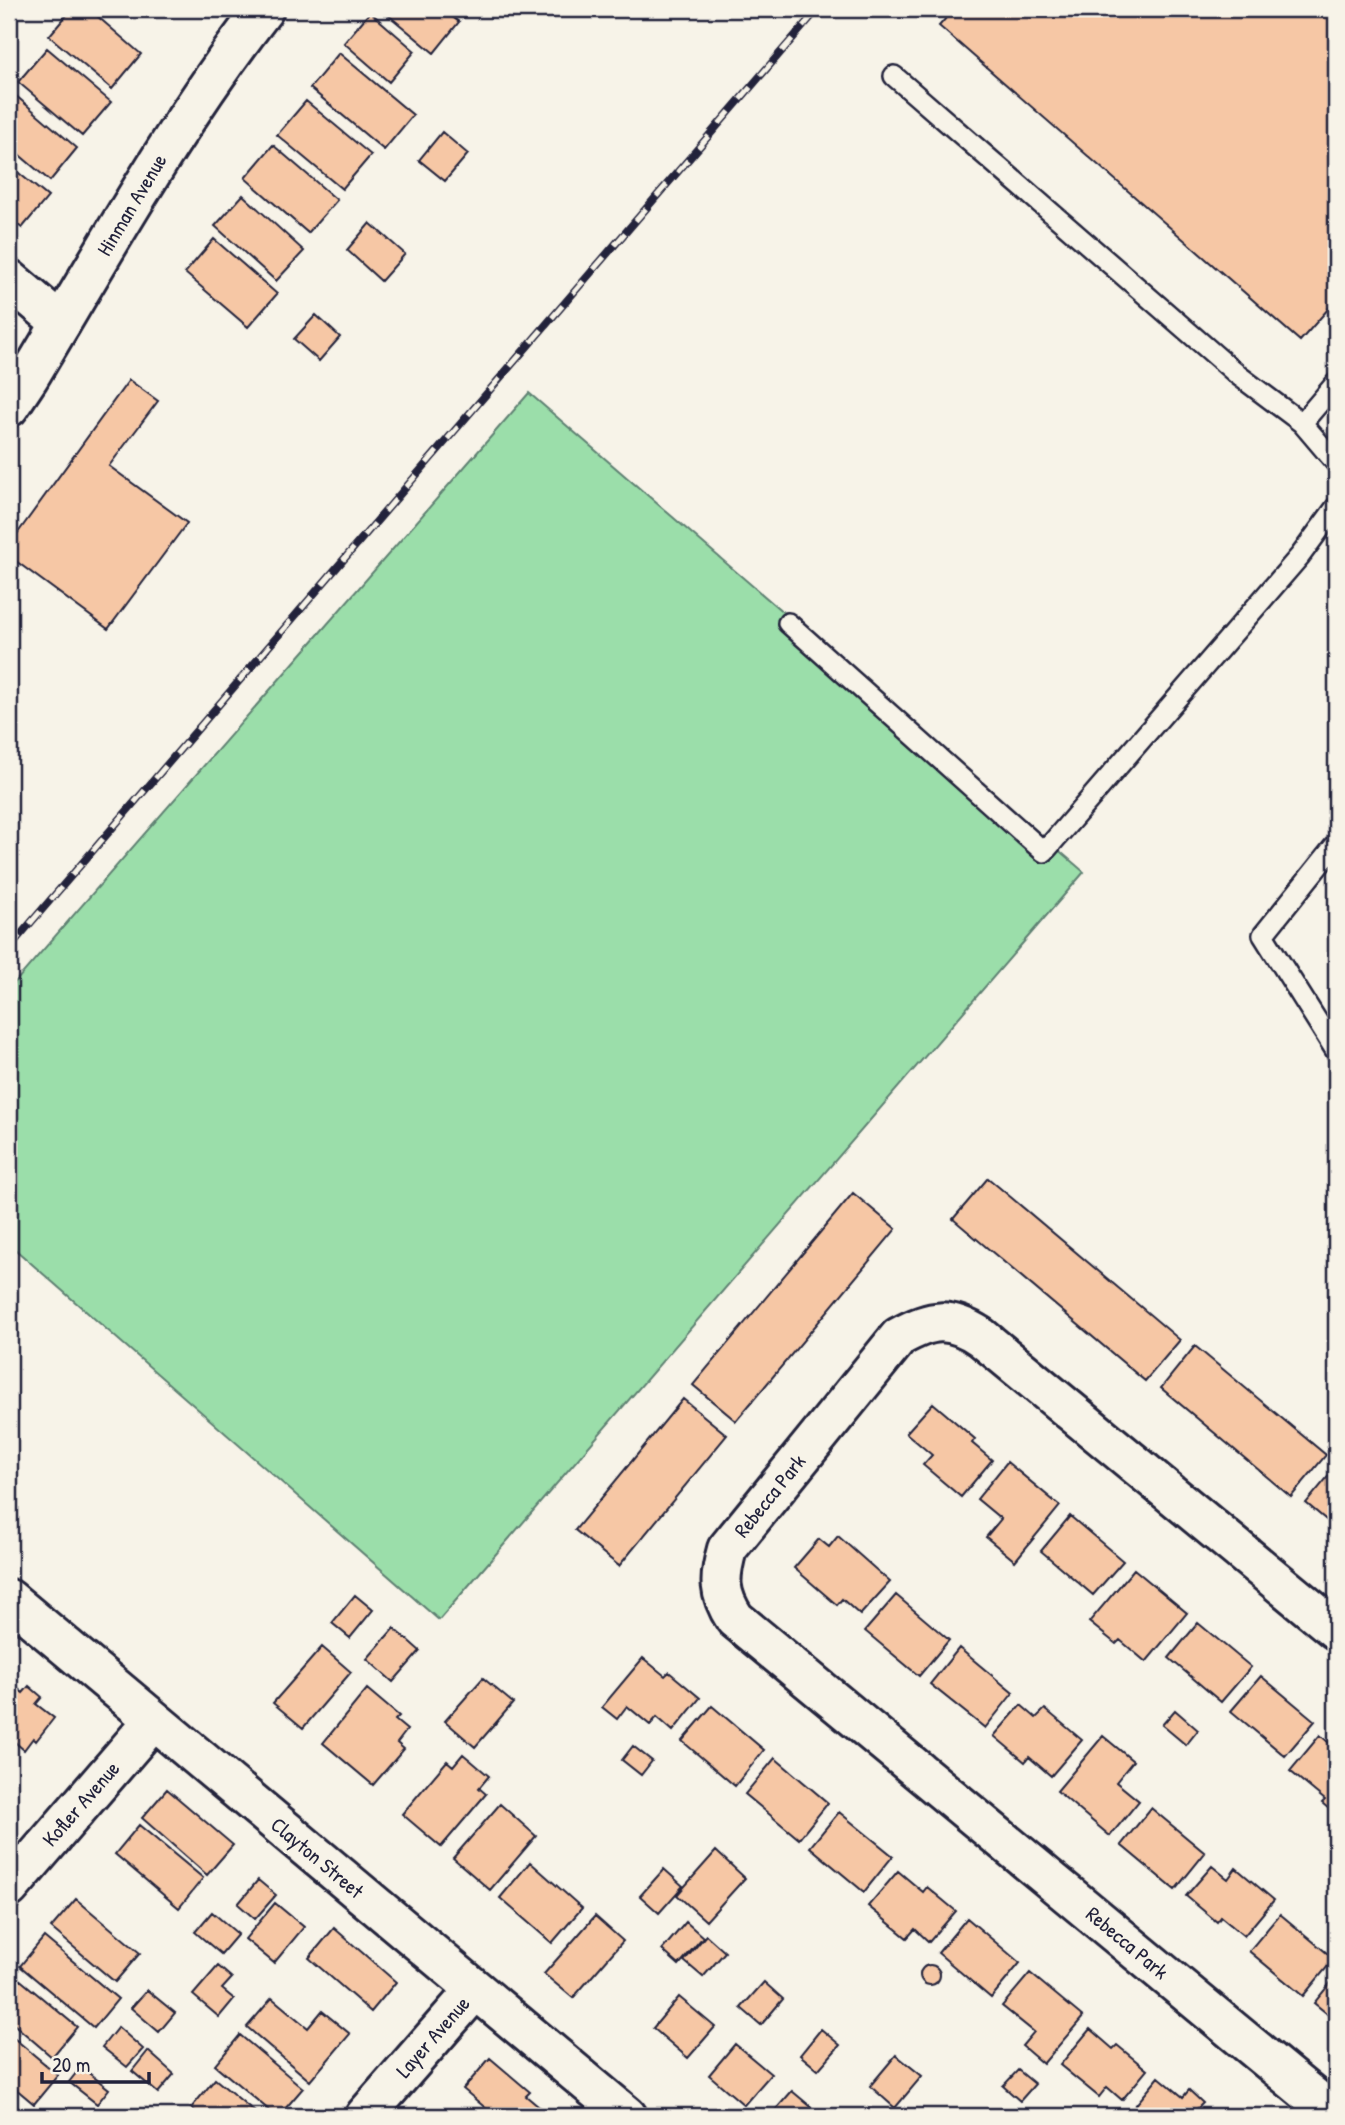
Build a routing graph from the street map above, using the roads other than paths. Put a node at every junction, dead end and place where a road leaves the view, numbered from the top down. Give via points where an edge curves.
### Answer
1 (264, 9) edge
2 (894, 76) dead end
3 (9, 279) edge
4 (61, 323) junction
5 (1336, 383) edge
6 (9, 407) edge
7 (1302, 423) junction
8 (1336, 463) edge
9 (1336, 507) edge
10 (789, 623) dead end
11 (1336, 844) edge
12 (1336, 1051) edge
13 (9, 1599) edge
14 (1336, 1630) edge
15 (153, 1721) junction
16 (9, 1888) edge
17 (475, 1990) junction
18 (365, 2116) edge
19 (627, 2116) edge
20 (1336, 2116) edge

1 - 4 street, Hinman Avenue via 157,163
2 - 7 lane via 1238,375
3 - 4 street
4 - 6 street, Hinman Avenue
5 - 7 lane
7 - 8 lane
9 - 10 lane via 1300,556 1044,852
11 - 12 lane via 1263,935
13 - 15 street, Clayton Street
14 - 20 street, Rebecca Park via 981,1337 964,1326 942,1321 920,1325 899,1338 727,1549 720,1574 723,1596 735,1619
15 - 16 street, Kofler Avenue
15 - 17 street, Clayton Street
17 - 18 street, Layer Avenue
17 - 19 street, Clayton Street

